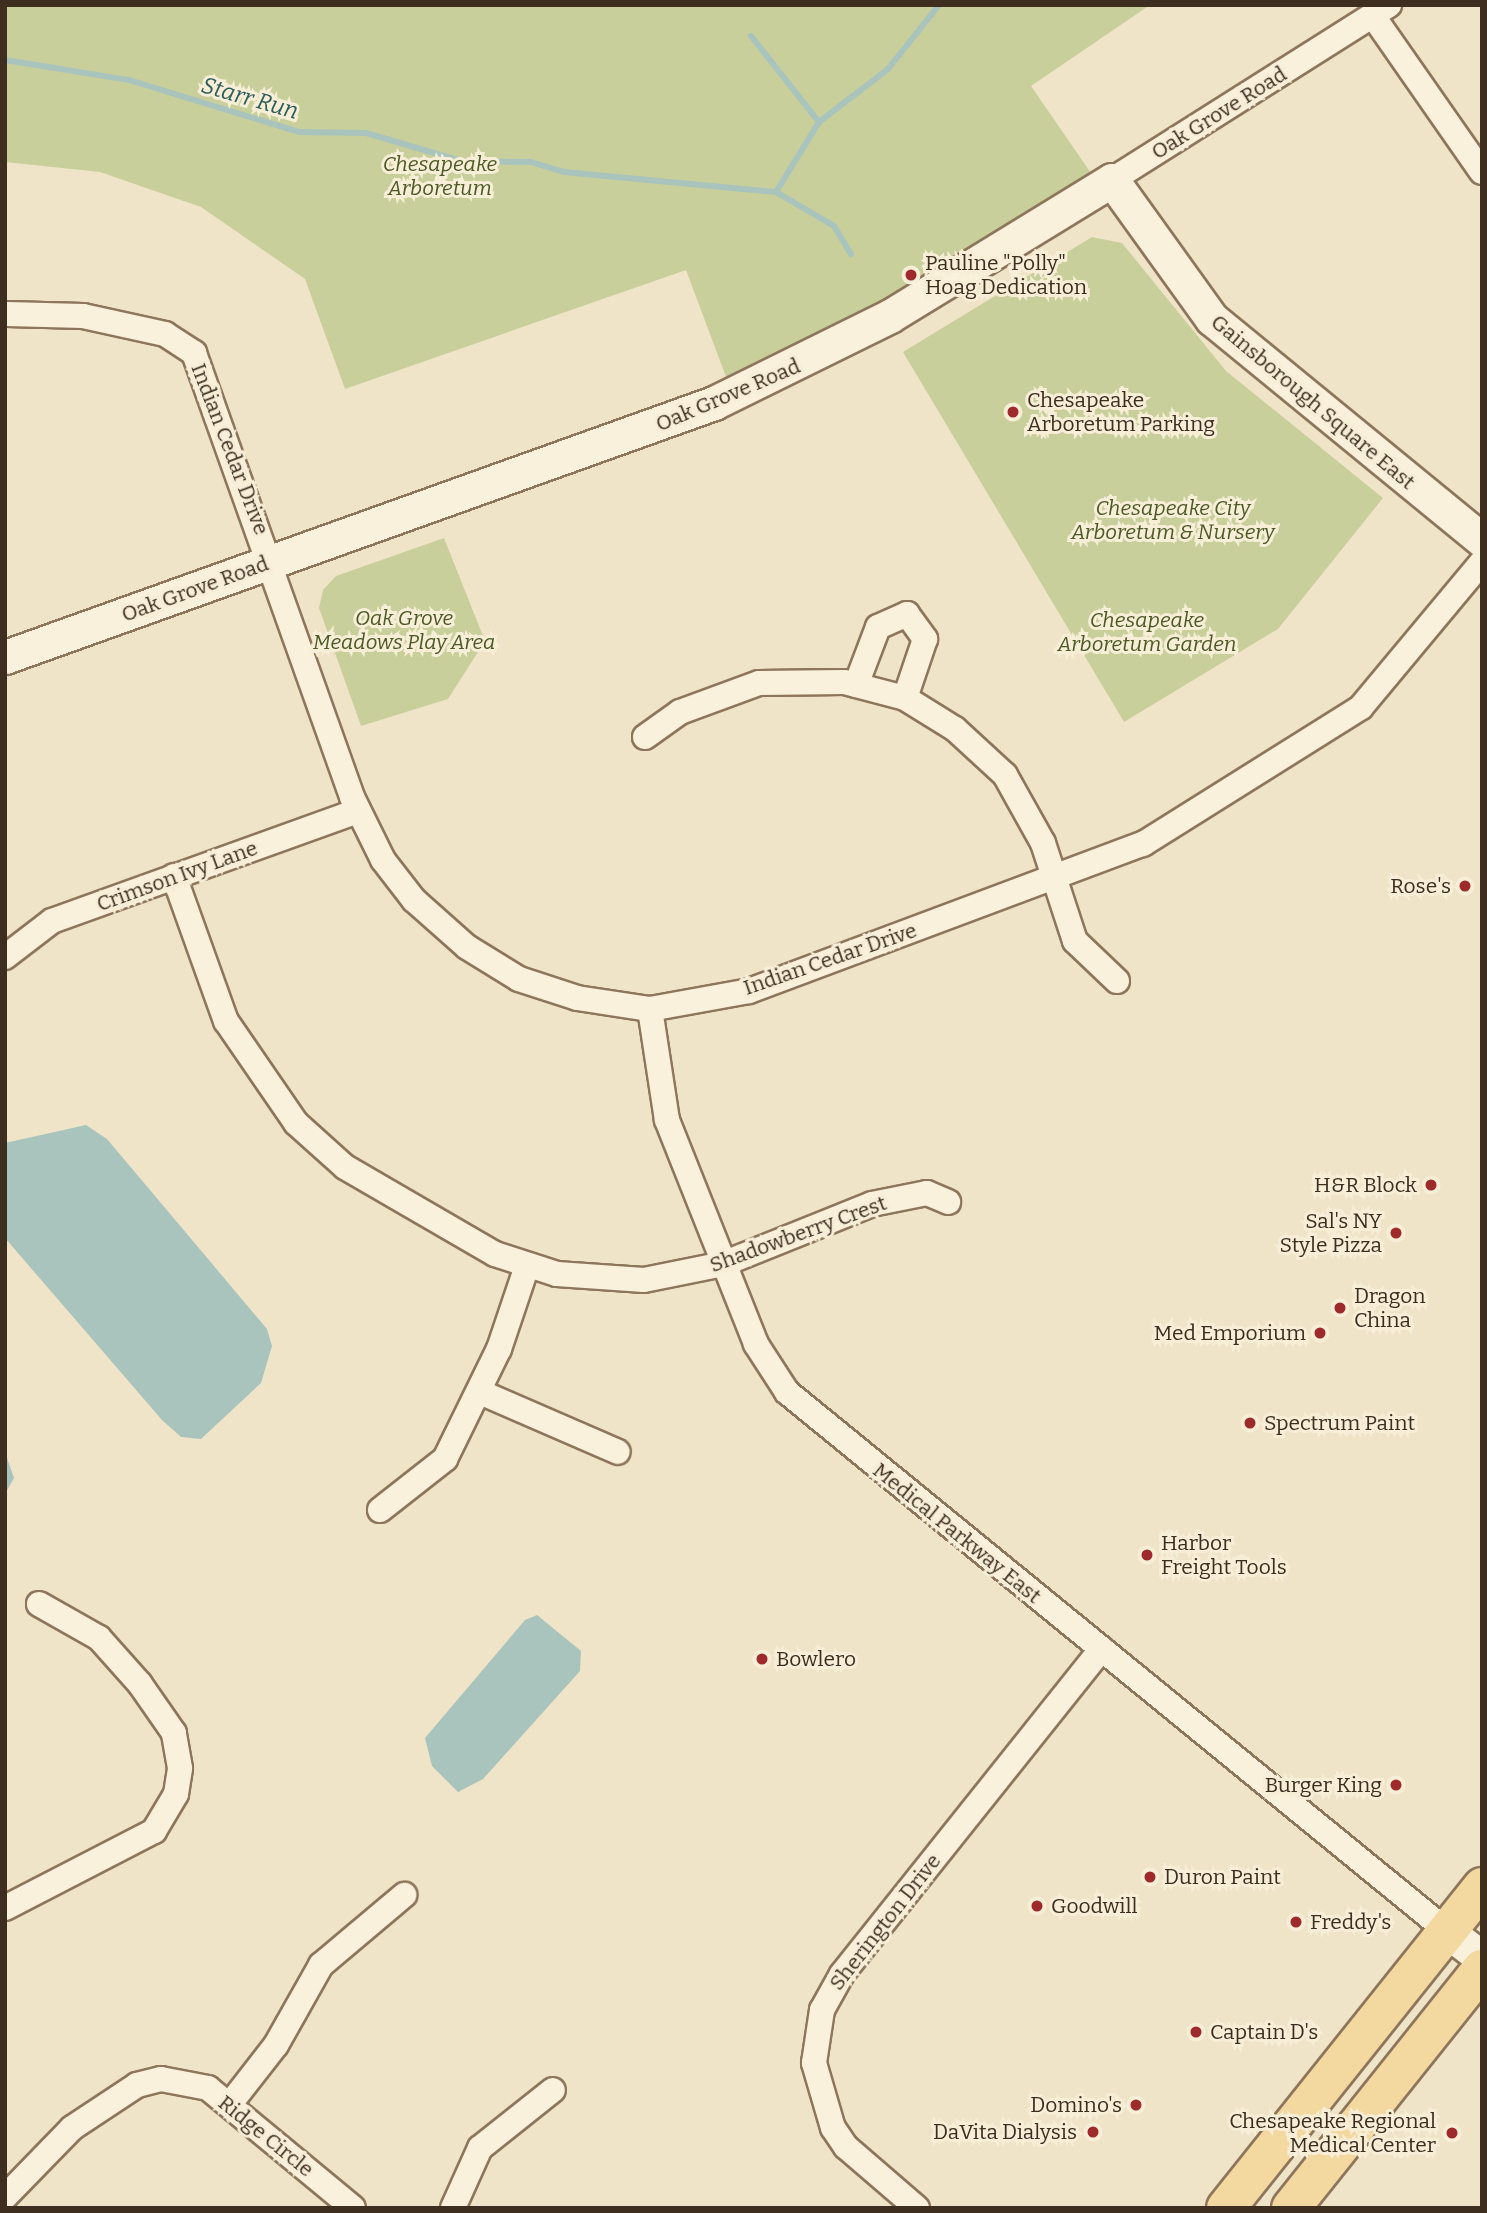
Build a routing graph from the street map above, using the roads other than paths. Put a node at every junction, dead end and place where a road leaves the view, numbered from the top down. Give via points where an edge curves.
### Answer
1 (1381, 10) edge
2 (1482, 172) edge
3 (1112, 180) junction
4 (8, 314) dead end
5 (1482, 540) edge
6 (272, 562) junction
7 (1482, 562) edge
8 (5, 657) edge
9 (856, 685) junction
10 (905, 698) junction
11 (645, 737) dead end
12 (358, 811) junction
13 (174, 877) junction
14 (1055, 880) junction
15 (5, 957) edge
16 (1117, 981) dead end
17 (650, 1009) junction
18 (948, 1202) dead end
19 (723, 1264) junction
20 (527, 1266) junction
21 (480, 1392) junction
22 (618, 1452) dead end
23 (380, 1510) dead end
24 (38, 1604) dead end
25 (1101, 1649) junction
26 (1482, 1887) edge
27 (404, 1895) dead end
28 (5, 1908) edge
29 (1447, 1931) junction
30 (1482, 1958) edge
31 (1482, 1969) edge
32 (553, 2090) dead end
33 (230, 2104) junction
34 (5, 2197) edge
35 (353, 2208) edge
36 (453, 2208) edge
37 (917, 2208) edge
38 (1226, 2208) edge
39 (1292, 2208) edge

1 - 2 street
1 - 3 street, Oak Grove Road
3 - 5 street, Gainsborough Square East via 1226,333
3 - 6 street, Oak Grove Road via 799,365 645,430
4 - 6 street, Indian Cedar Drive via 83,316 165,334 187,346 199,363
6 - 8 street, Oak Grove Road
6 - 12 street, Indian Cedar Drive
7 - 14 street, Indian Cedar Drive via 1377,690 1326,733 1163,834
9 - 10 street
9 - 10 street via 878,627 906,614 925,639
9 - 11 street via 802,678 759,683 680,712
10 - 14 street via 956,729 1005,775 1035,825
12 - 13 street, Crimson Ivy Lane
12 - 17 street, Indian Cedar Drive via 388,869 467,947 557,993
13 - 15 street, Crimson Ivy Lane via 51,921
13 - 20 street, Shadowberry Crest via 226,1021 296,1123 394,1199
14 - 16 street via 1075,941
14 - 17 street, Indian Cedar Drive via 749,990
17 - 19 street, Medical Parkway East via 667,1120
18 - 19 street, Shadowberry Crest via 927,1194 872,1204
19 - 20 street, Shadowberry Crest via 631,1280
19 - 25 street, Medical Parkway East via 767,1367 787,1392
20 - 21 street
21 - 22 street
21 - 23 street via 445,1459
24 - 28 street via 99,1638 140,1684 167,1718 180,1768 176,1794 154,1831
25 - 29 street, Medical Parkway East
25 - 37 street, Sherington Drive via 842,1974 822,2010 814,2063 833,2128 846,2147
26 - 29 main road
27 - 33 street via 321,1965 263,2065
29 - 30 street
29 - 38 main road
31 - 39 main road
32 - 36 street via 480,2148
33 - 34 street, Ridge Circle via 185,2080 137,2085 72,2129
33 - 35 street, Ridge Circle

